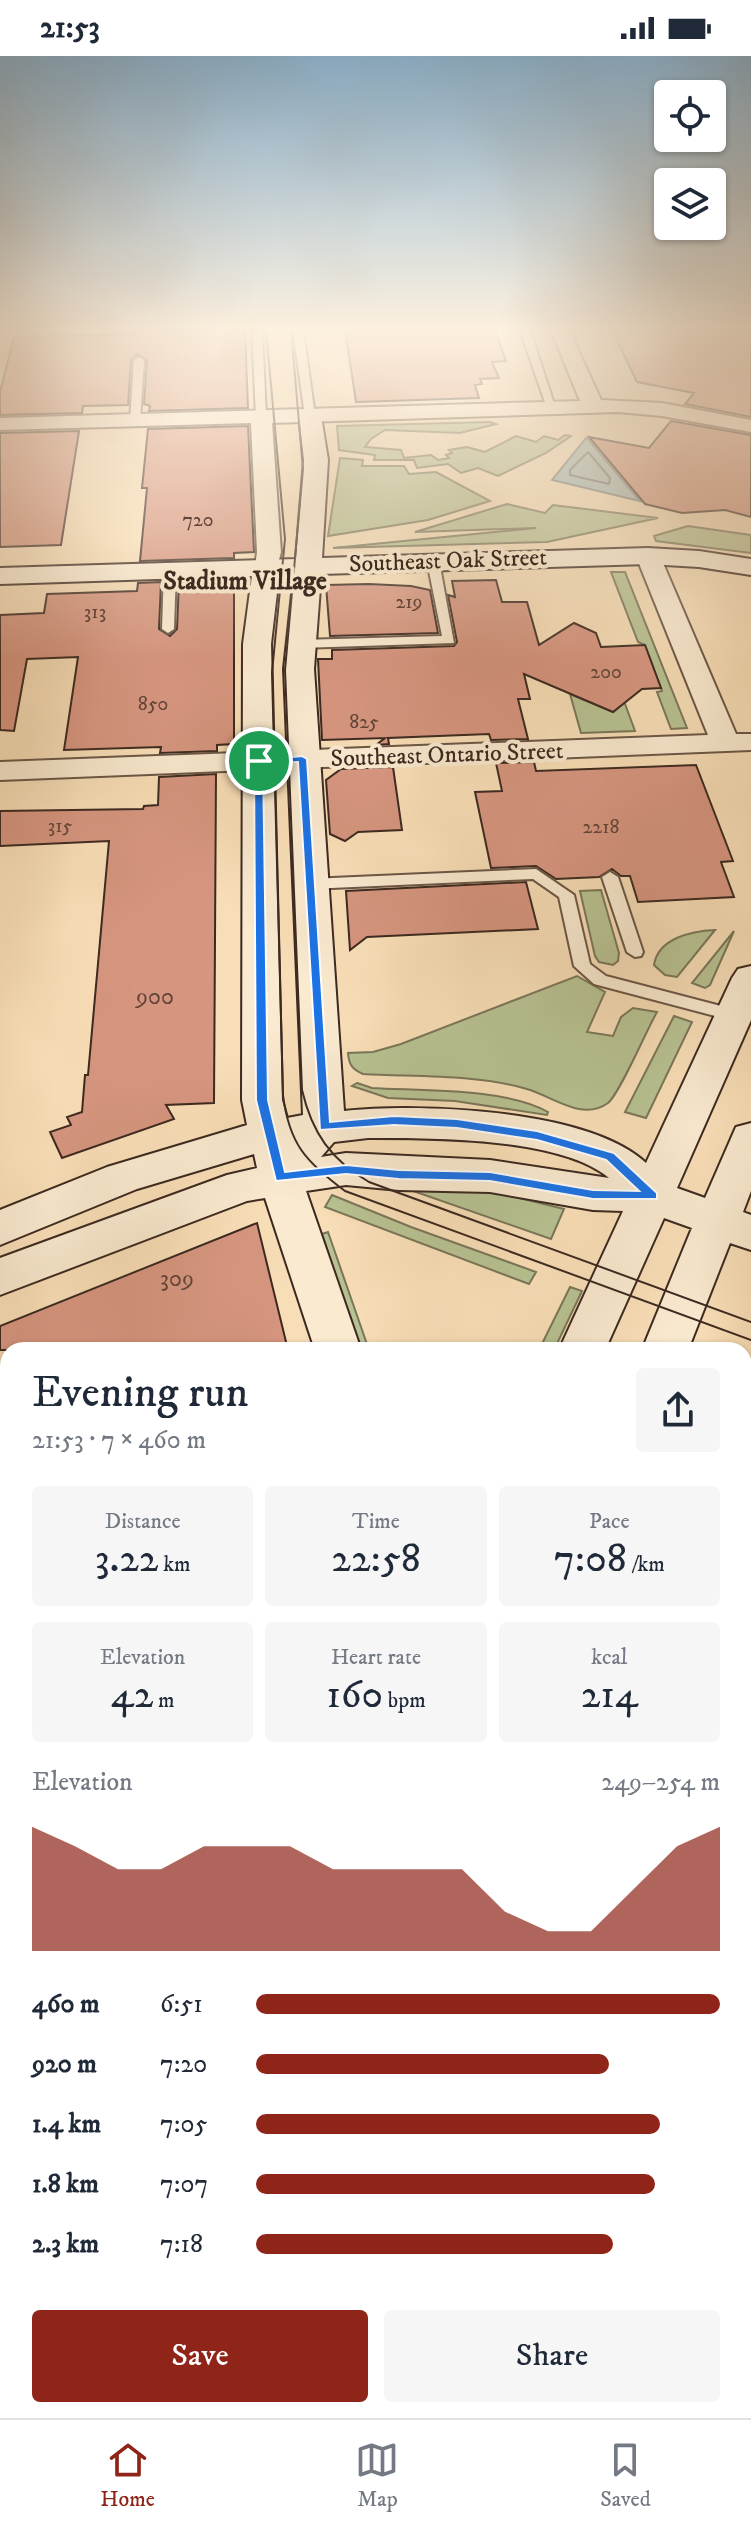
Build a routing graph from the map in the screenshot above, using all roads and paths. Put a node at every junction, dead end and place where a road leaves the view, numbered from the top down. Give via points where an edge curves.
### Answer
1 (262, 440) edge
2 (313, 440) edge
3 (648, 556) junction
4 (433, 561) junction
5 (307, 565) junction
6 (267, 567) junction
7 (751, 567) edge
8 (170, 570) junction
9 (0, 576) edge
10 (168, 629) dead end
11 (300, 644) junction
12 (739, 743) edge
13 (302, 759) junction
14 (259, 761) junction
15 (0, 771) edge
16 (610, 877) dead end
17 (309, 884) junction
18 (635, 952) dead end
19 (751, 978) edge
20 (734, 1015) junction
21 (324, 1126) junction
22 (270, 1135) junction
23 (751, 1138) edge
24 (280, 1178) junction
25 (653, 1196) junction
26 (734, 1227) edge
27 (0, 1228) edge
28 (0, 1277) edge
29 (335, 1342) edge
30 (586, 1342) edge
31 (669, 1342) edge

1 - 6 street
2 - 5 street
3 - 4 street, Southeast Oak Street
3 - 7 street, Southeast Oak Street
3 - 12 street
4 - 5 street, Southeast Oak Street
4 - 11 lane via 449,640
5 - 6 street, Southeast Oak Street
5 - 11 street
6 - 8 street, Southeast Oak Street
6 - 14 street via 257,644
8 - 9 street, Southeast Oak Street
8 - 10 lane
11 - 13 street
12 - 13 street, Southeast Ontario Street
13 - 14 street, Southeast Ontario Street
13 - 17 street
14 - 15 street, Southeast Ontario Street
14 - 22 street via 262,1100
16 - 18 lane
17 - 20 lane via 536,874 566,895 582,966 600,980
17 - 21 street
19 - 20 street
20 - 25 street
21 - 22 street
21 - 24 street
21 - 25 street via 457,1123 537,1135 610,1156
22 - 24 street
22 - 27 street via 228,1143 68,1198
23 - 26 street
24 - 25 street via 346,1169 490,1176 593,1194
24 - 28 street via 242,1186
24 - 29 street
25 - 26 street
25 - 30 street
26 - 31 street

